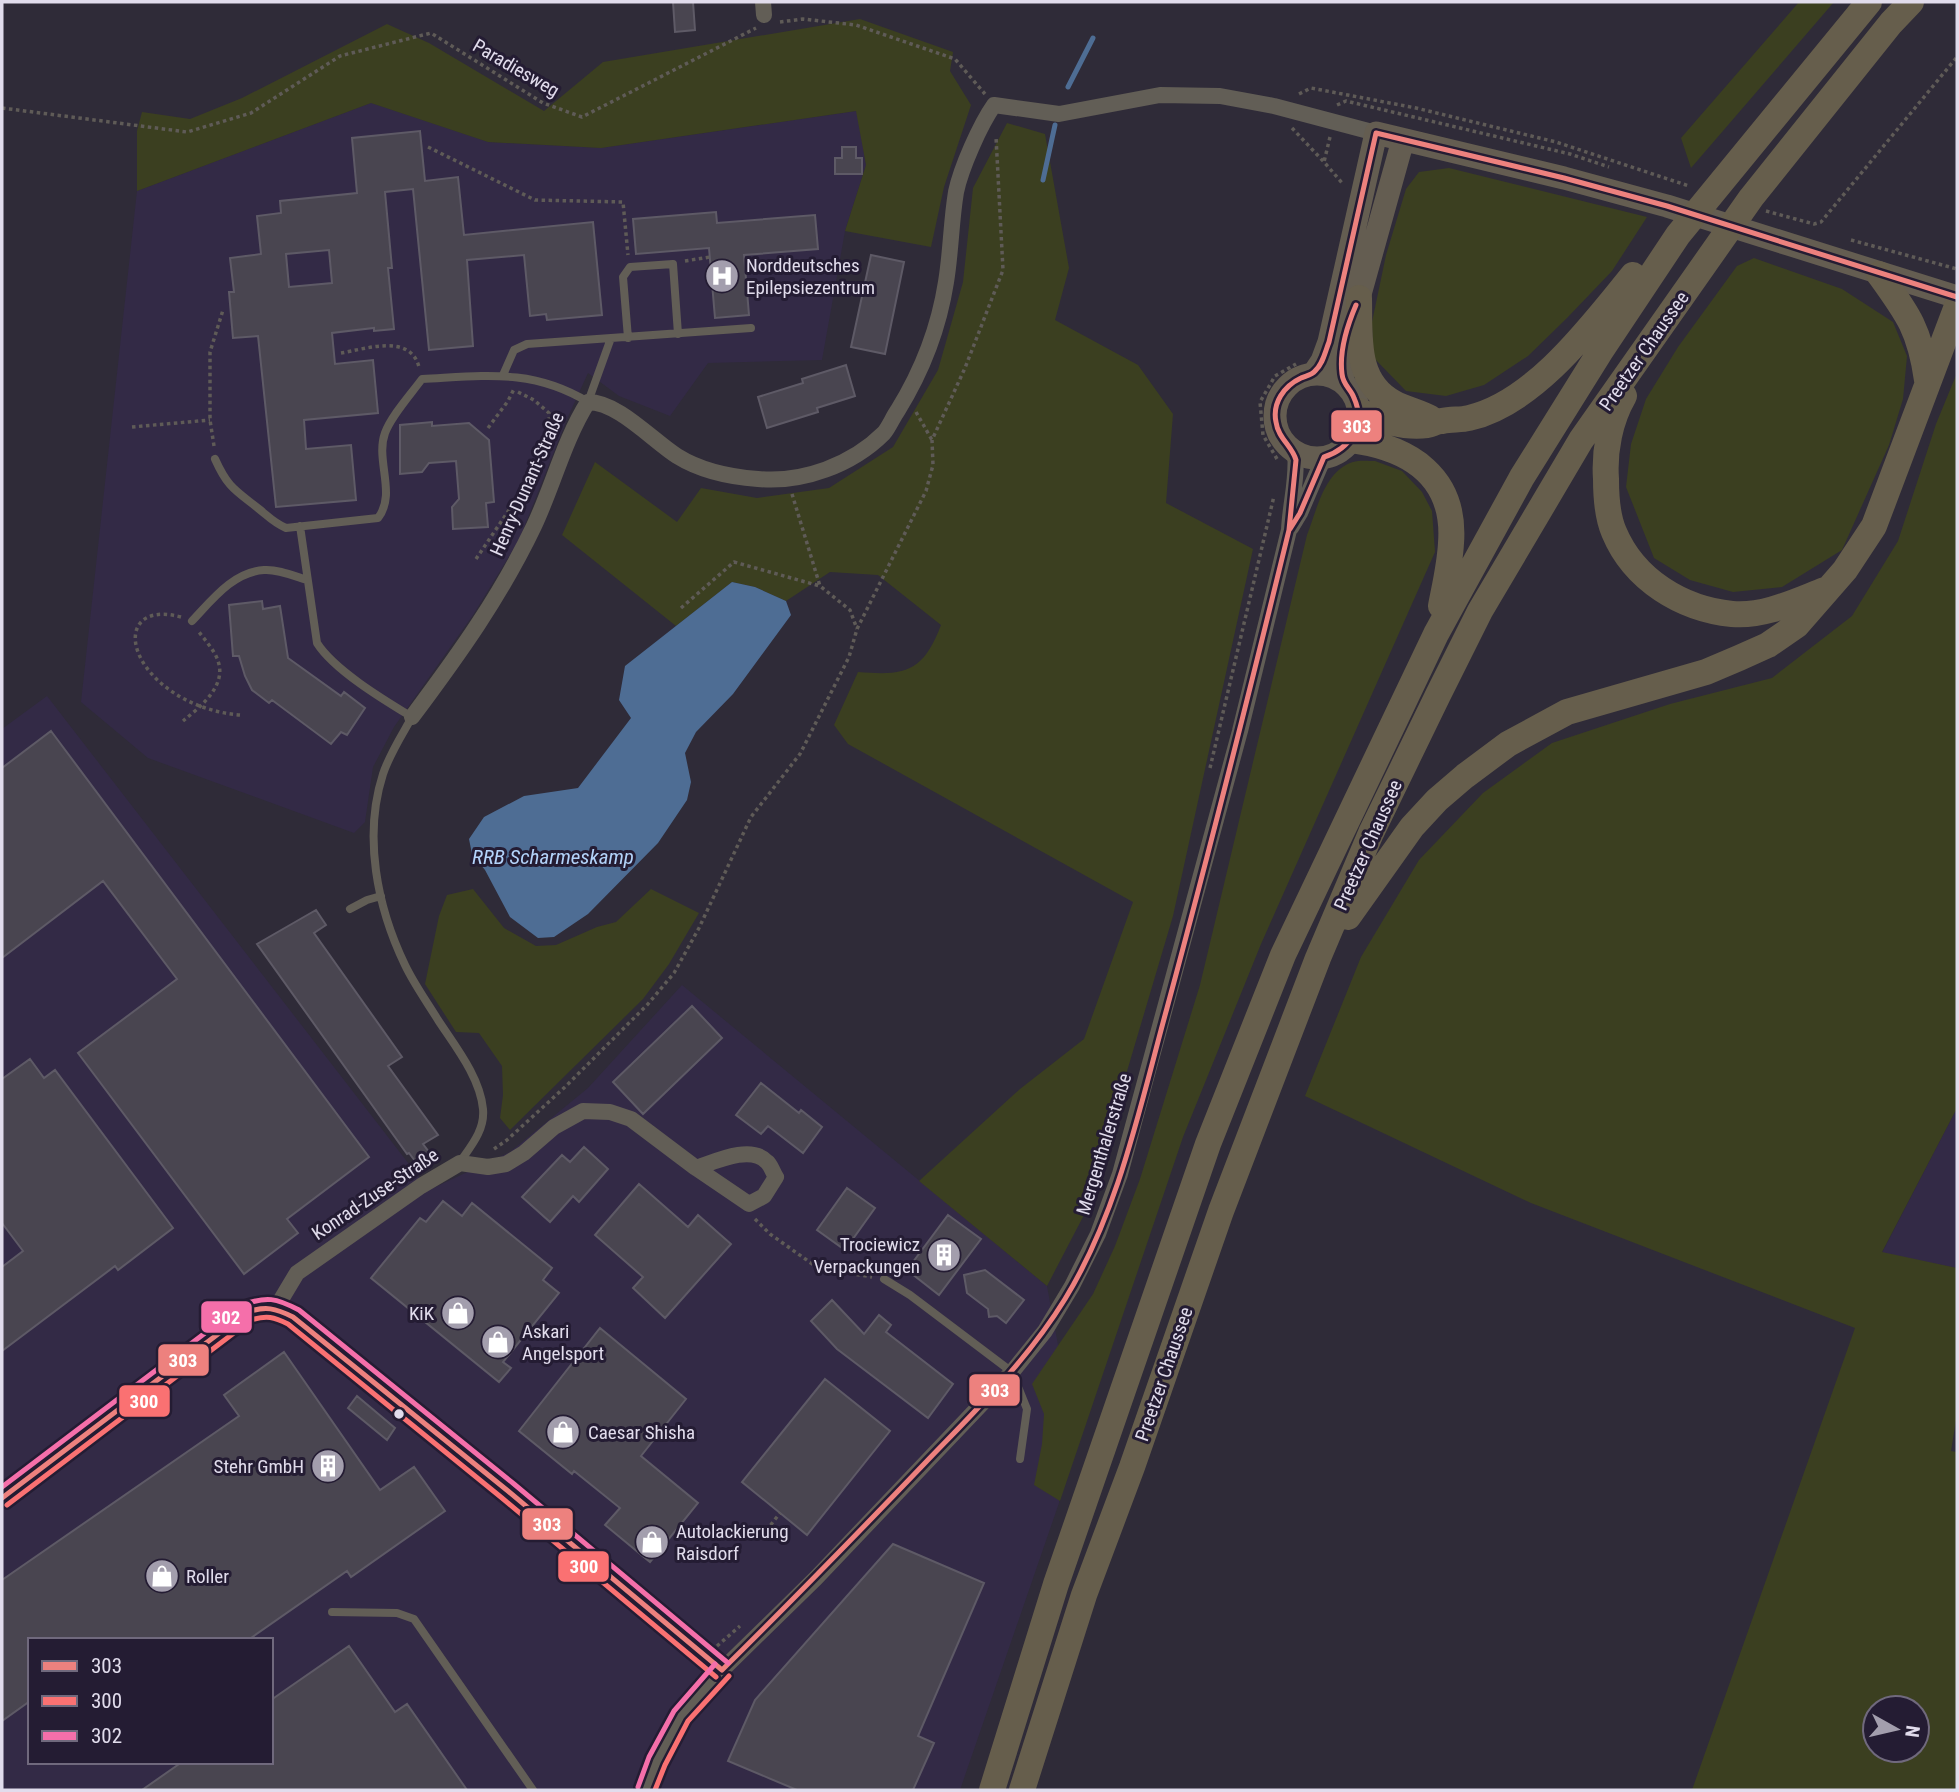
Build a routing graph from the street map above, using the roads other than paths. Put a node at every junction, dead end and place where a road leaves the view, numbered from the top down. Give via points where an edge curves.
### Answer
1 (1869, 2) edge
2 (1911, 2) edge
3 (1376, 133) junction
4 (1404, 140) junction
5 (1678, 235) junction
6 (1879, 274) junction
7 (1957, 297) edge
8 (1359, 298) junction
9 (1957, 306) edge
10 (1670, 313) junction
11 (751, 328) dead end
12 (678, 334) junction
13 (611, 338) junction
14 (628, 338) junction
15 (1309, 367) junction
16 (503, 375) junction
17 (1343, 382) junction
18 (1927, 382) junction
19 (588, 402) junction
20 (1359, 411) junction
21 (1438, 421) junction
22 (1352, 440) junction
23 (1324, 457) junction
24 (215, 458) road end
25 (1288, 458) junction
26 (300, 526) junction
27 (1289, 530) junction
28 (307, 580) junction
29 (1827, 589) junction
30 (192, 621) road end
31 (1436, 634) junction
32 (412, 717) junction
33 (381, 896) junction
34 (350, 909) dead end
35 (1318, 958) junction
36 (460, 1163) junction
37 (696, 1168) junction
38 (884, 1279) road end
39 (276, 1308) junction
40 (1012, 1372) junction
41 (1020, 1458) dead end
42 (2, 1498) edge
43 (332, 1612) dead end
44 (722, 1670) junction
45 (533, 1790) edge
46 (646, 1790) edge
47 (992, 1790) edge
48 (1022, 1790) edge

1 - 5 highway, Preetzer Chaussee via 1708,189
2 - 10 highway, Preetzer Chaussee via 1759,205 1717,246
3 - 4 main road
3 - 15 main road via 1329,342 1322,361
3 - 19 street, Henry-Dunant-Straße via 1220,96 1160,95 1059,114 994,105 956,190 939,318 924,359 885,431 859,453 825,471 790,478 761,480 713,472 678,457 607,406
4 - 6 main road via 1667,206
4 - 8 main road
5 - 21 highway via 1655,248 1584,335 1514,397 1470,418
5 - 31 highway, Preetzer Chaussee via 1522,477
6 - 7 main road
6 - 18 highway via 1918,335
8 - 17 main road via 1344,345
8 - 21 highway via 1362,364 1372,382 1395,404
9 - 18 highway
10 - 29 highway via 1618,406 1608,440 1607,501 1614,531 1627,556 1659,587 1682,601 1733,614 1756,614
10 - 35 highway, Preetzer Chaussee via 1581,440 1480,611 1371,832
11 - 12 lane
12 - 14 lane
12 - 14 lane via 673,264 629,267 623,277
13 - 14 lane
13 - 16 lane via 527,344 514,350
13 - 19 lane
15 - 17 main road
15 - 25 main road via 1289,384 1276,408
16 - 19 lane via 549,383
16 - 26 lane via 422,379 385,432 386,500 378,518
17 - 20 main road
18 - 29 highway via 1874,526
19 - 32 street, Henry-Dunant-Straße via 502,587 471,639
20 - 21 highway via 1402,425
20 - 22 main road
22 - 23 main road
22 - 31 highway via 1407,455 1427,471 1447,502 1452,540
23 - 25 main road
23 - 27 street, Mergenthalerstraße
24 - 26 lane via 232,488 273,523 286,528
25 - 27 street, Mergenthalerstraße via 1296,472
26 - 28 lane
27 - 40 street, Mergenthalerstraße via 1120,1174 1072,1286 1045,1331
28 - 30 lane via 266,569 252,572 229,583
28 - 32 lane via 317,643 323,654
29 - 35 highway via 1797,625 1768,645 1706,671 1567,712 1489,757 1412,827
31 - 47 highway, Preetzer Chaussee via 1283,955 1208,1144 1055,1584
32 - 33 lane, Henry-Dunant-Straße via 383,774 377,800 373,858
33 - 34 lane
33 - 36 lane, Henry-Dunant-Straße via 405,967 480,1094 482,1122 477,1139
35 - 48 highway, Preetzer Chaussee via 1084,1595
36 - 37 street, Konrad-Zuse-Straße via 506,1164 583,1111 631,1119
36 - 39 street, Konrad-Zuse-Straße via 298,1273
37 - 37 street, Konrad-Zuse-Straße via 749,1204 764,1196 776,1177 767,1160 751,1154
38 - 40 lane
39 - 42 street via 247,1312
39 - 44 street via 469,1458
40 - 41 lane via 1027,1409
40 - 44 street, Mergenthalerstraße
43 - 45 lane via 397,1613 414,1619
44 - 46 street, Mergenthalerstraße via 681,1716

